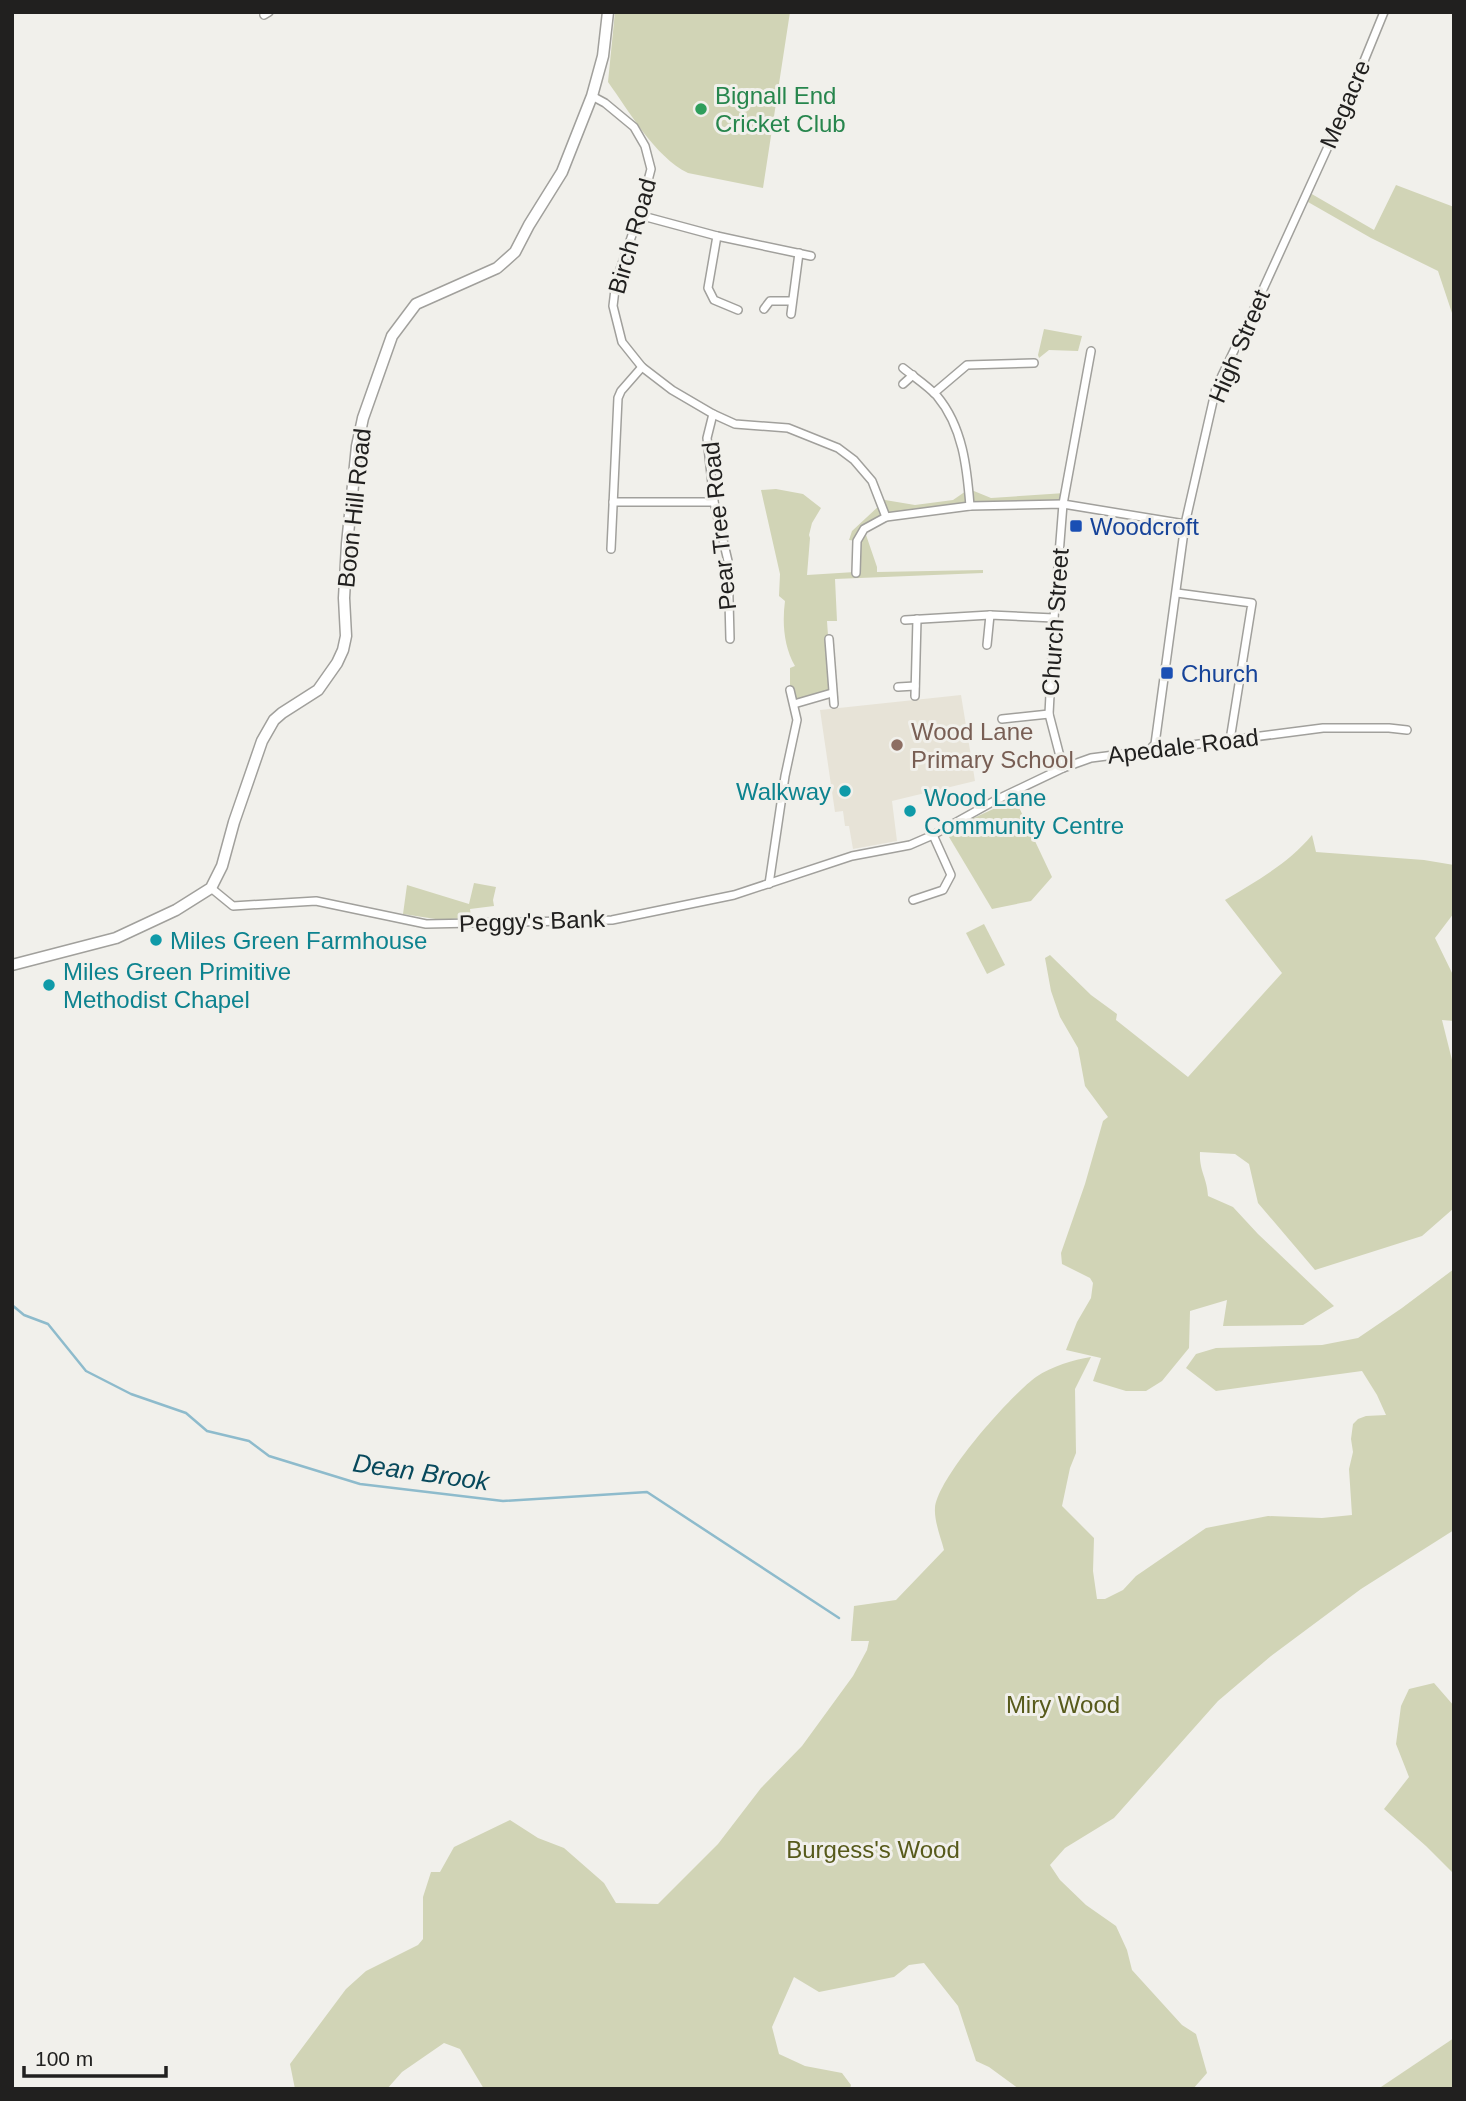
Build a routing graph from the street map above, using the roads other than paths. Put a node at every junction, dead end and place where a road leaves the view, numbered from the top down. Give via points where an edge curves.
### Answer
1 (608, 12) edge
2 (1384, 12) edge
3 (592, 96) junction
4 (1305, 195) joint
5 (639, 215) junction
6 (717, 236) junction
7 (799, 253) junction
8 (811, 256) dead end
9 (792, 301) junction
10 (764, 309) dead end
11 (734, 312) dead end
12 (791, 314) dead end
13 (1091, 351) dead end
14 (1034, 363) dead end
15 (642, 367) junction
16 (904, 368) dead end
17 (913, 375) junction
18 (903, 384) dead end
19 (934, 393) junction
20 (713, 414) junction
21 (613, 502) junction
22 (714, 502) junction
23 (1063, 503) junction
24 (970, 506) junction
25 (886, 517) junction
26 (1185, 524) junction
27 (611, 549) dead end
28 (856, 573) dead end
29 (1177, 593) junction
30 (990, 615) junction
31 (1054, 618) junction
32 (917, 619) junction
33 (905, 620) dead end
34 (730, 639) dead end
35 (829, 639) dead end
36 (987, 645) dead end
37 (915, 686) junction
38 (898, 687) dead end
39 (790, 690) dead end
40 (832, 693) junction
41 (915, 696) dead end
42 (794, 704) junction
43 (834, 704) dead end
44 (1049, 714) junction
45 (1002, 719) dead end
46 (1408, 730) dead end
47 (1230, 740) junction
48 (1148, 750) junction
49 (1063, 768) junction
50 (933, 835) junction
51 (769, 884) junction
52 (211, 888) junction
53 (734, 895) joint
54 (913, 900) dead end
55 (12, 965) edge

1 - 3 street, Boon Hill Road
2 - 4 street, Megacre
3 - 5 street, Birch Road via 634,127 645,146 651,169
3 - 52 street, Boon Hill Road via 562,172 515,253 497,268 416,304 392,336 357,446 343,650 318,690 282,713 268,729
4 - 26 street, High Street via 1216,388
5 - 6 street
5 - 15 street, Birch Road via 616,281 613,306 622,342
6 - 7 street
6 - 11 street via 708,288 713,300
7 - 8 street
7 - 9 street
9 - 10 street via 770,301
9 - 12 street
13 - 23 street, Church Street
14 - 19 street via 967,365
15 - 20 street, Birch Road
15 - 21 street via 618,398
16 - 17 street
17 - 18 street
17 - 19 street
19 - 24 street via 957,428
20 - 22 street, Pear Tree Road via 707,438
20 - 25 street, Birch Road via 735,424 788,428 838,448 872,481
21 - 22 street
21 - 27 street
22 - 34 street, Pear Tree Road via 728,561
23 - 24 street
23 - 26 street
23 - 31 street, Church Street
24 - 25 street
25 - 28 street via 864,529 857,541
26 - 29 street, High Street
29 - 47 street via 1251,604
29 - 48 street, High Street via 1155,744
30 - 31 street
30 - 32 street
30 - 36 street
31 - 44 street, Church Street
32 - 33 street
32 - 37 street
35 - 40 street
37 - 38 street
37 - 41 street
39 - 42 street
40 - 42 street
40 - 43 street
42 - 51 street via 797,720
44 - 45 street
44 - 49 street, Church Street
46 - 47 street, Apedale Road via 1323,728
47 - 48 street, Apedale Road
48 - 49 street, Apedale Road via 1091,758
49 - 50 street, Apedale Road
50 - 51 street, Apedale Road
50 - 54 street via 951,875 943,890
51 - 53 street, Apedale Road
52 - 53 street, Peggy's Bank via 233,906 316,901 426,924 612,920
52 - 55 street via 176,910 101,944

